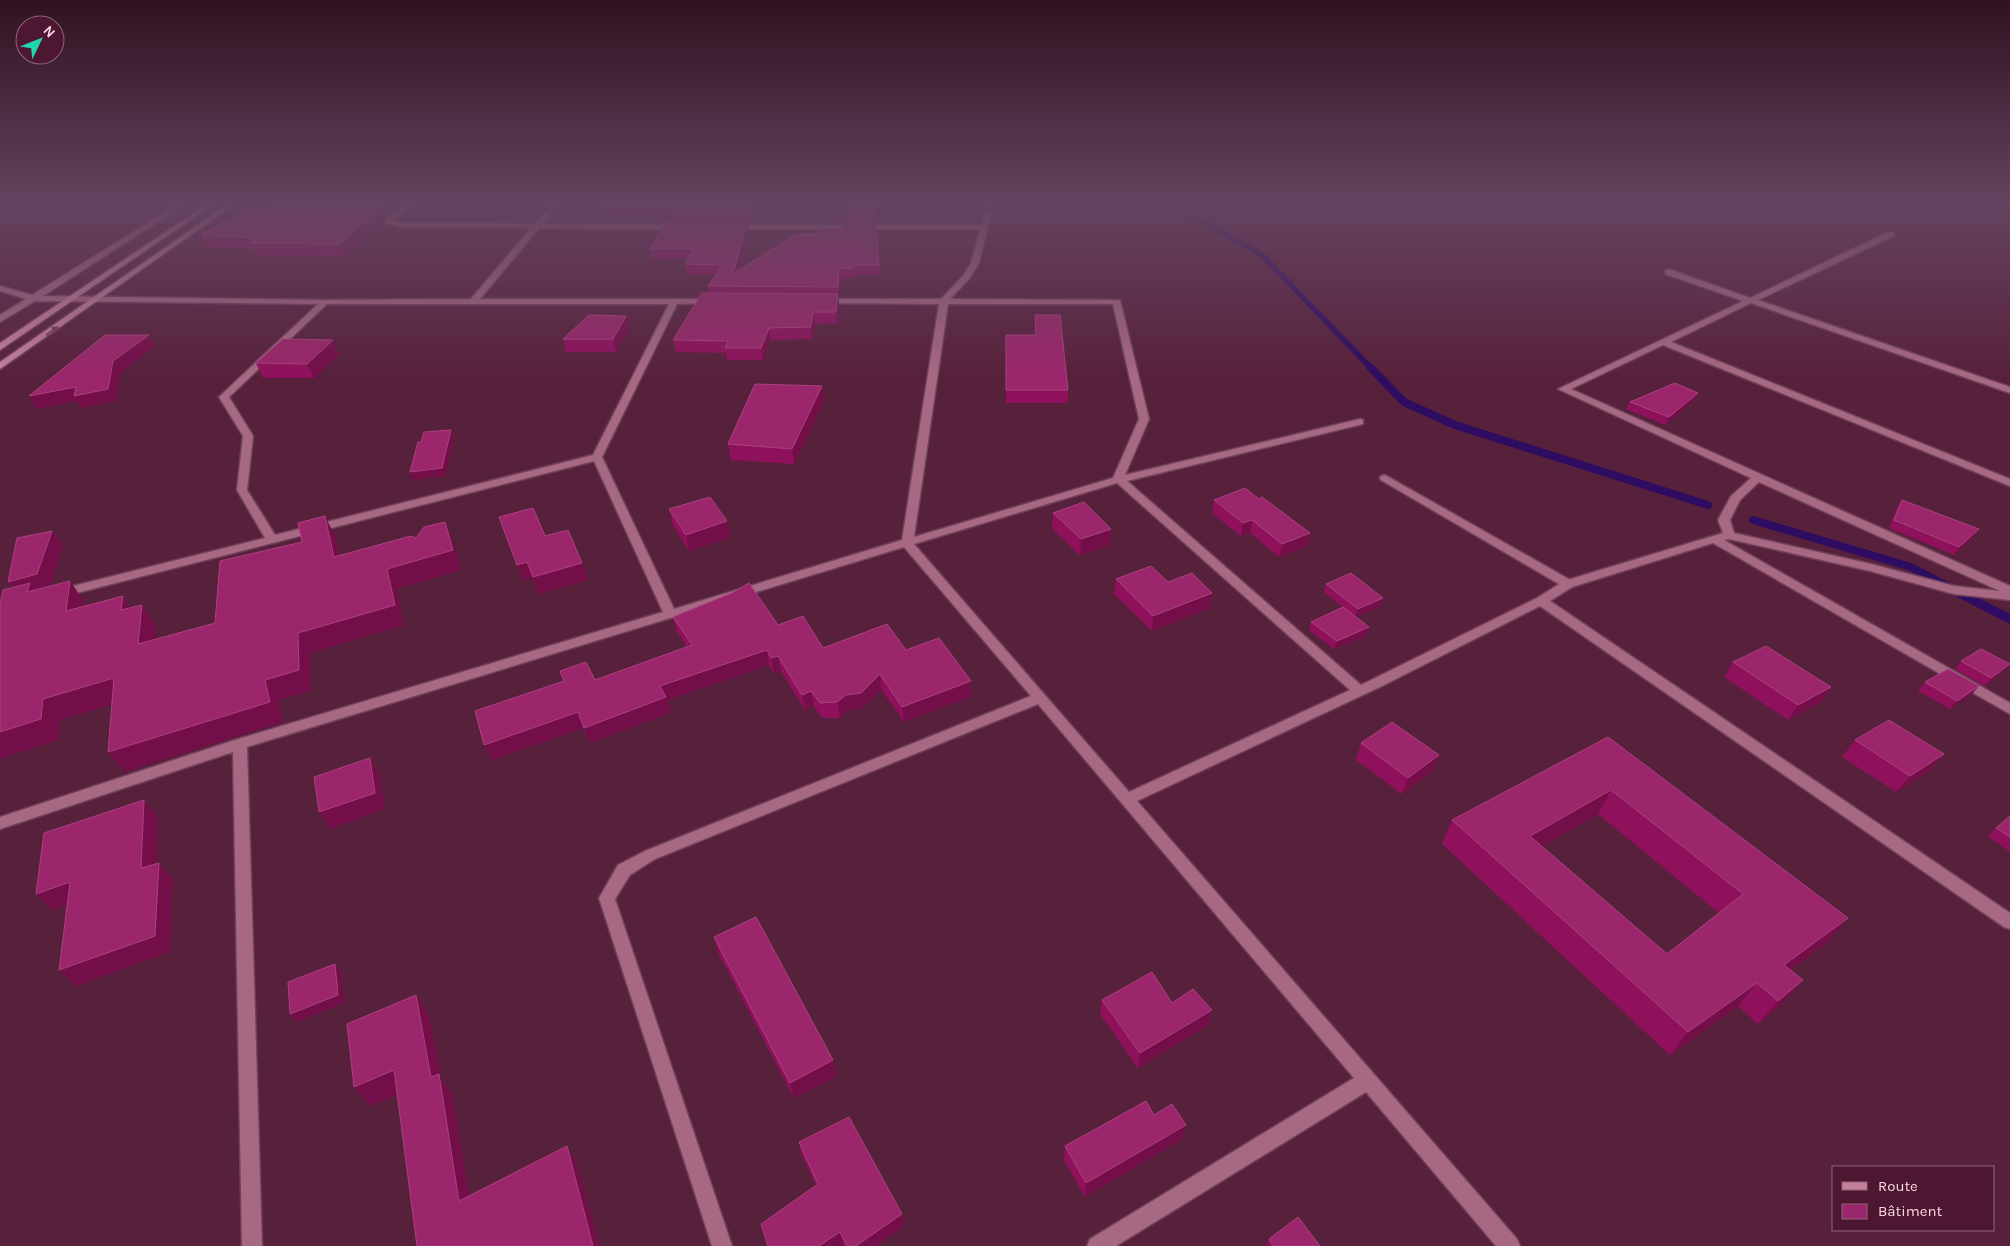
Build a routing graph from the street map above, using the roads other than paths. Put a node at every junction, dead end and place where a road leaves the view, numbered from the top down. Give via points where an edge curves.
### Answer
1 (93, 260) edge
2 (130, 260) edge
3 (153, 260) edge
4 (507, 260) edge
5 (976, 260) edge
6 (1836, 260) edge
7 (1668, 272) dead end
8 (0, 288) edge
9 (32, 298) junction
10 (75, 298) junction
11 (100, 298) junction
12 (475, 300) junction
13 (1752, 300) junction
14 (674, 301) junction
15 (722, 301) edge
16 (809, 301) edge
17 (944, 301) junction
18 (325, 302) junction
19 (0, 319) edge
20 (1664, 342) junction
21 (0, 347) edge
22 (12, 358) junction
23 (0, 366) edge
24 (0, 370) edge
25 (2010, 390) edge
26 (1360, 422) dead end
27 (597, 457) junction
28 (1758, 477) junction
29 (1385, 478) dead end
30 (1118, 479) junction
31 (2010, 483) edge
32 (1729, 535) junction
33 (272, 540) junction
34 (1714, 540) junction
35 (907, 542) junction
36 (1568, 584) junction
37 (2010, 591) edge
38 (2010, 596) edge
39 (47, 597) edge
40 (1541, 601) junction
41 (670, 614) junction
42 (1360, 691) junction
43 (1040, 698) junction
44 (2010, 709) edge
45 (240, 744) junction
46 (1127, 799) junction
47 (0, 823) edge
48 (2010, 922) edge
49 (1368, 1080) junction
50 (252, 1246) edge
51 (722, 1246) edge
52 (1096, 1246) edge
53 (1510, 1246) edge

1 - 9 street
2 - 10 main road
3 - 11 main road
4 - 12 street
5 - 17 street via 966,278
6 - 13 street
7 - 13 street
8 - 9 street
9 - 10 street
9 - 19 street
10 - 11 street
10 - 21 main road
11 - 18 street
22 -> 11 main road
12 - 14 street
12 - 18 street
13 - 20 street
13 - 25 street
14 - 15 street
14 - 27 street
16 - 17 street
17 - 30 street via 1117,302 1144,419
17 - 35 street
18 - 33 street via 224,396 248,436 242,490
20 - 28 street via 1563,389
20 - 31 street
22 - 23 main road
22 - 24 main road
26 - 30 street
27 - 33 street
27 - 41 street
28 - 32 street via 1735,498 1724,520
28 - 37 street
29 - 36 street
30 - 35 street
30 - 42 street
32 - 34 street
32 - 38 street via 1954,590
33 - 39 street
34 - 36 street
34 - 44 street
35 - 41 street
35 - 43 street
36 - 40 street
40 - 42 street
40 - 48 street
41 - 45 street
42 - 46 street
43 - 46 street
43 - 51 street via 650,855 624,870 607,898
45 - 47 street
45 - 50 street
46 - 49 street
49 - 52 street
49 - 53 street

